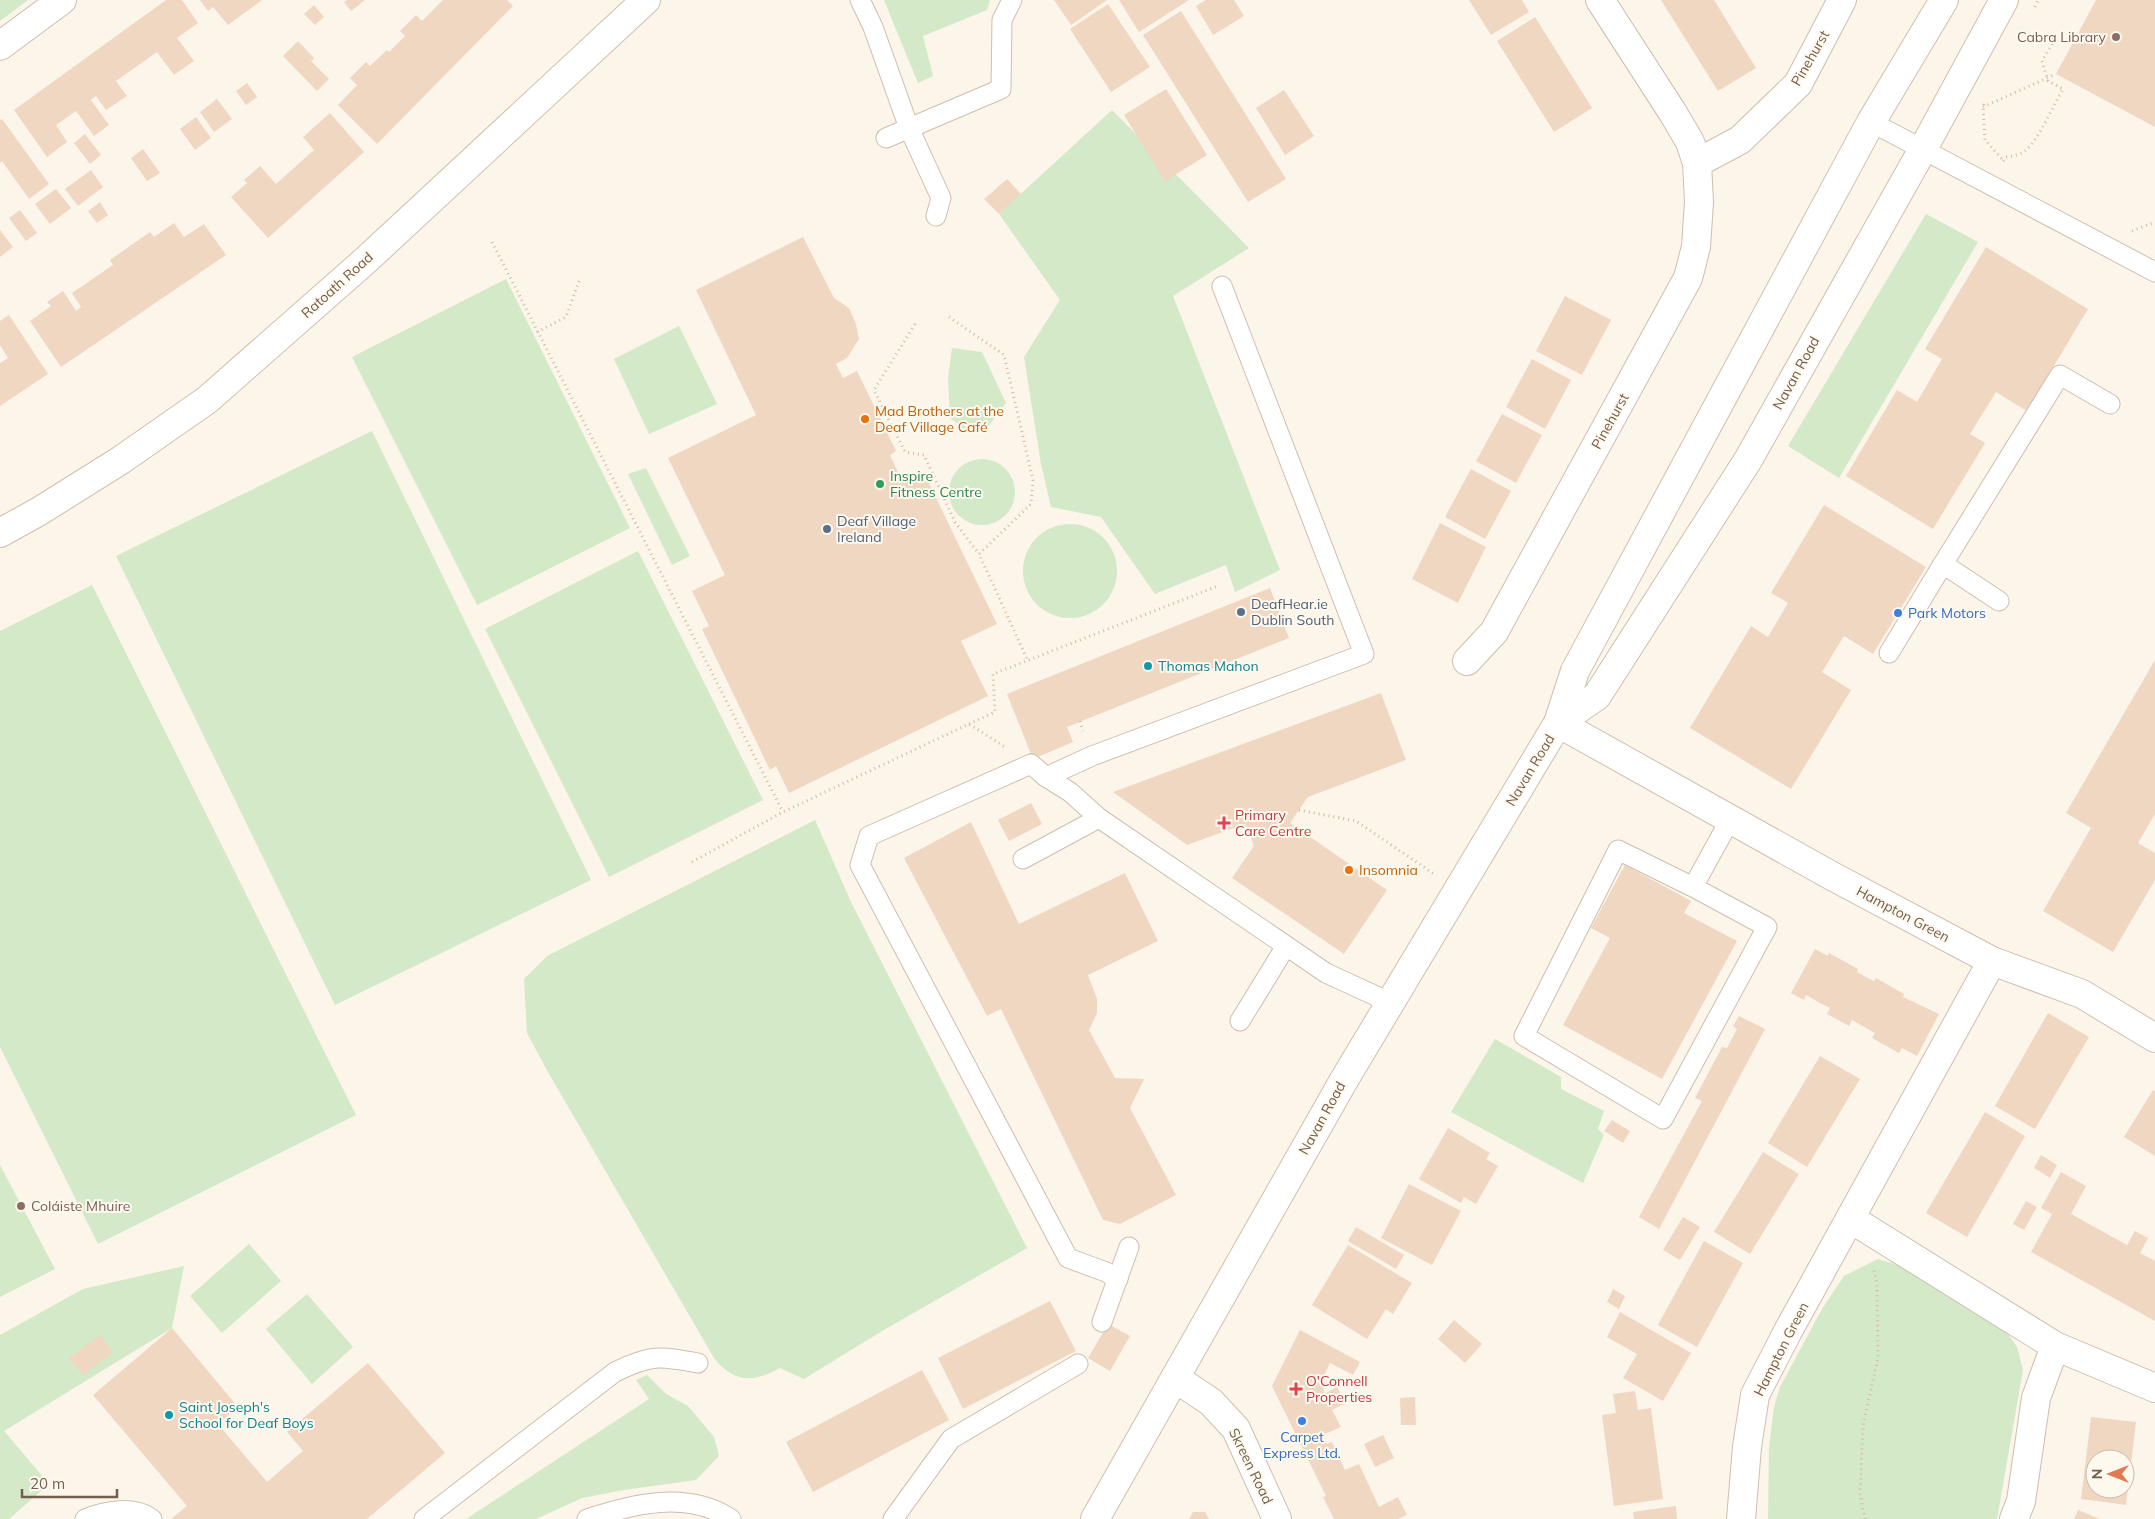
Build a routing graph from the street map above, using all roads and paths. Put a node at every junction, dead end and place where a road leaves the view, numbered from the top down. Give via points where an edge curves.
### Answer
1 (62, 0) edge
2 (646, 0) edge
3 (860, 0) edge
4 (1012, 0) edge
5 (1600, 0) edge
6 (1842, 0) edge
7 (1944, 0) edge
8 (2004, 0) edge
9 (2038, 0) edge
10 (2034, 8) dead end
11 (2053, 43) dead end
12 (0, 46) edge
13 (2056, 74) dead end
14 (2047, 78) junction
15 (1987, 98) dead end
16 (1983, 107) junction
17 (1872, 122) junction
18 (909, 128) junction
19 (886, 138) dead end
20 (1923, 149) junction
21 (2003, 161) junction
22 (1697, 163) junction
23 (2010, 166) dead end
24 (936, 216) dead end
25 (2155, 222) edge
26 (2125, 234) dead end
27 (492, 242) dead end
28 (2155, 272) edge
29 (579, 281) dead end
30 (1222, 286) dead end
31 (949, 316) dead end
32 (915, 324) dead end
33 (537, 332) junction
34 (2110, 404) dead end
35 (0, 533) edge
36 (979, 554) junction
37 (1943, 564) junction
38 (1218, 586) dead end
39 (2000, 601) dead end
40 (1889, 653) dead end
41 (1028, 661) junction
42 (1468, 661) dead end
43 (1558, 723) junction
44 (969, 724) junction
45 (1031, 764) junction
46 (1046, 776) junction
47 (1299, 810) dead end
48 (783, 812) junction
49 (1099, 818) junction
50 (1731, 818) junction
51 (1023, 859) dead end
52 (692, 862) dead end
53 (1693, 887) junction
54 (1458, 891) junction
55 (1286, 946) junction
56 (1992, 962) junction
57 (1389, 1002) junction
58 (1240, 1021) dead end
59 (2155, 1038) edge
60 (1852, 1219) junction
61 (1129, 1247) dead end
62 (1871, 1262) dead end
63 (1118, 1279) junction
64 (1102, 1322) dead end
65 (2055, 1346) junction
66 (698, 1363) dead end
67 (1078, 1364) dead end
68 (1175, 1378) junction
69 (2155, 1388) edge
70 (726, 1516) edge
71 (85, 1519) edge
72 (152, 1519) edge
73 (424, 1519) edge
74 (587, 1519) edge
75 (893, 1519) edge
76 (1096, 1519) edge
77 (1276, 1519) edge
78 (1741, 1519) edge
79 (1865, 1519) edge
80 (2014, 1519) edge

1 - 12 main road
2 - 35 main road, Ratoath Road via 366,260 207,400 121,460
3 - 18 lane
4 - 18 lane via 1002,20 1001,89
5 - 22 main road, Pinehurst via 1673,113 1690,142
6 - 22 main road, Pinehurst via 1798,84 1740,140
7 - 17 main road, Navan Road
8 - 20 main road, Navan Road
9 - 10 path
11 - 14 path via 2042,61
13 - 14 path
14 - 16 path
14 - 21 path via 2048,82 2063,89 2034,141 2026,150
15 - 16 path
16 - 21 path via 1985,140
17 - 20 lane
17 - 43 main road, Navan Road via 1575,671
18 - 19 lane
18 - 24 lane via 941,198
20 - 28 lane
20 - 43 main road, Navan Road via 1737,476 1597,696
21 - 23 path
22 - 42 main road, Pinehurst via 1696,247 1688,278 1494,632
25 - 26 path
27 - 33 path
29 - 33 path via 566,317
30 - 46 lane via 1364,654
31 - 36 path via 1004,355 1033,480 1031,504
32 - 36 path via 874,390 905,452 924,455 956,522
33 - 48 path
34 - 37 lane via 2060,375
36 - 41 path
37 - 39 lane
37 - 40 lane
38 - 41 path
41 - 44 path via 993,674 996,712
43 - 50 main road, Hampton Green
43 - 54 main road, Navan Road
44 - 45 path
44 - 48 path
45 - 46 lane
45 - 63 lane via 869,836 860,865 1068,1258
46 - 49 lane
47 - 54 path via 1356,821
48 - 52 path
49 - 51 lane
49 - 55 lane
50 - 53 lane
50 - 56 main road, Hampton Green
53 - 53 lane via 1767,926 1663,1119 1524,1036 1618,850
54 - 57 main road, Navan Road
55 - 57 lane via 1326,974
55 - 58 lane
56 - 59 main road via 2082,994
56 - 60 main road, Hampton Green
57 - 68 main road, Navan Road
60 - 65 main road
60 - 78 main road, Hampton Green via 1755,1395
61 - 63 lane
62 - 79 path via 1877,1285 1878,1358 1862,1425 1860,1494
63 - 64 lane
65 - 69 main road
65 - 80 main road via 2036,1398 2021,1501
66 - 73 lane via 662,1357 637,1361 615,1372
67 - 75 lane via 951,1440
68 - 76 main road, Navan Road
68 - 77 main road, Skreen Road via 1211,1402 1236,1429
70 - 74 lane via 692,1504 667,1501 629,1506
71 - 72 lane via 111,1510 145,1513

